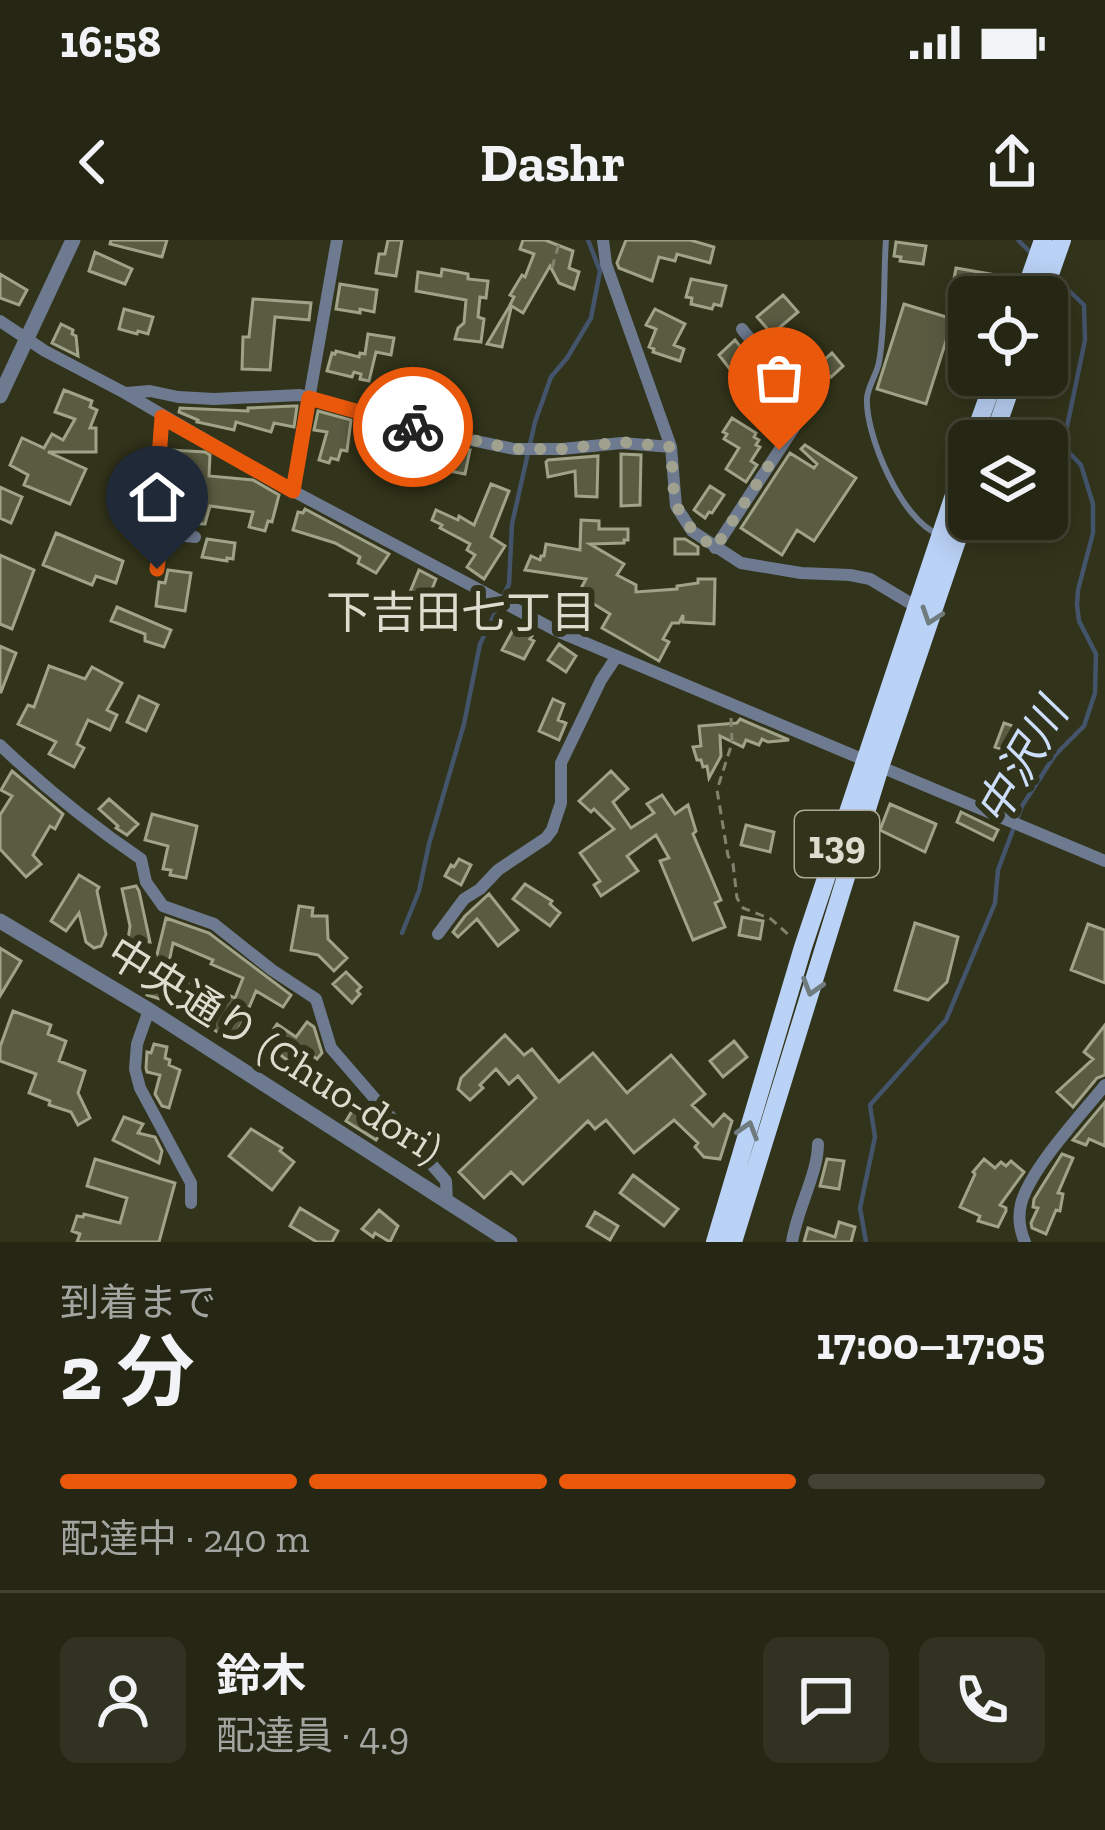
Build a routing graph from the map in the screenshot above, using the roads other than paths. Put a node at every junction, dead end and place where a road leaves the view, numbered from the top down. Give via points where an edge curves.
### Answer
1 (73, 240) edge
2 (338, 240) edge
3 (603, 240) edge
4 (886, 240) edge
5 (1042, 240) edge
6 (1030, 276) edge
7 (0, 321) edge
8 (742, 328) dead end
9 (27, 337) junction
10 (125, 393) junction
11 (0, 396) edge
12 (309, 398) junction
13 (162, 417) junction
14 (671, 447) junction
15 (293, 491) junction
16 (948, 509) edge
17 (158, 532) junction
18 (939, 534) junction
19 (195, 537) dead end
20 (956, 540) edge
21 (715, 548) junction
22 (157, 569) dead end
23 (915, 607) junction
24 (617, 656) junction
25 (0, 745) edge
26 (872, 764) junction
27 (1105, 860) edge
28 (0, 921) edge
29 (438, 934) dead end
30 (149, 1010) junction
31 (1105, 1085) edge
32 (818, 1144) dead end
33 (447, 1201) junction
34 (191, 1203) dead end
35 (510, 1242) edge
36 (715, 1242) edge
37 (733, 1242) edge
38 (792, 1242) edge
39 (1025, 1242) edge

1 - 9 street
2 - 12 street
3 - 14 street
4 - 18 lane via 878,366 867,398 872,436 900,496 925,529
5 - 6 highway
7 - 9 street
8 - 21 street via 801,417
9 - 10 street
9 - 11 street
10 - 12 street
10 - 13 street
12 - 14 street via 514,449
12 - 15 street
13 - 15 street
13 - 17 street
14 - 21 street via 676,506
15 - 24 street
16 - 18 highway, 139
17 - 19 street
17 - 22 street
18 - 23 highway, 139
20 -> 26 highway, 139
21 - 23 street via 741,562 869,579
23 - 26 highway, 139
24 - 26 street
24 - 29 street via 561,764 552,830 464,899
25 - 33 street via 141,859 163,906 214,924 316,999 331,1048 446,1181
26 - 27 street
36 -> 26 highway, 139 via 803,947
26 -> 37 highway, 139
28 - 30 street, 中央通り (Chuo-dori)
30 - 33 street, 中央通り (Chuo-dori)
30 - 34 street via 135,1069 191,1183
31 - 39 street via 1022,1203
32 - 38 street
33 - 35 street, 中央通り (Chuo-dori)

